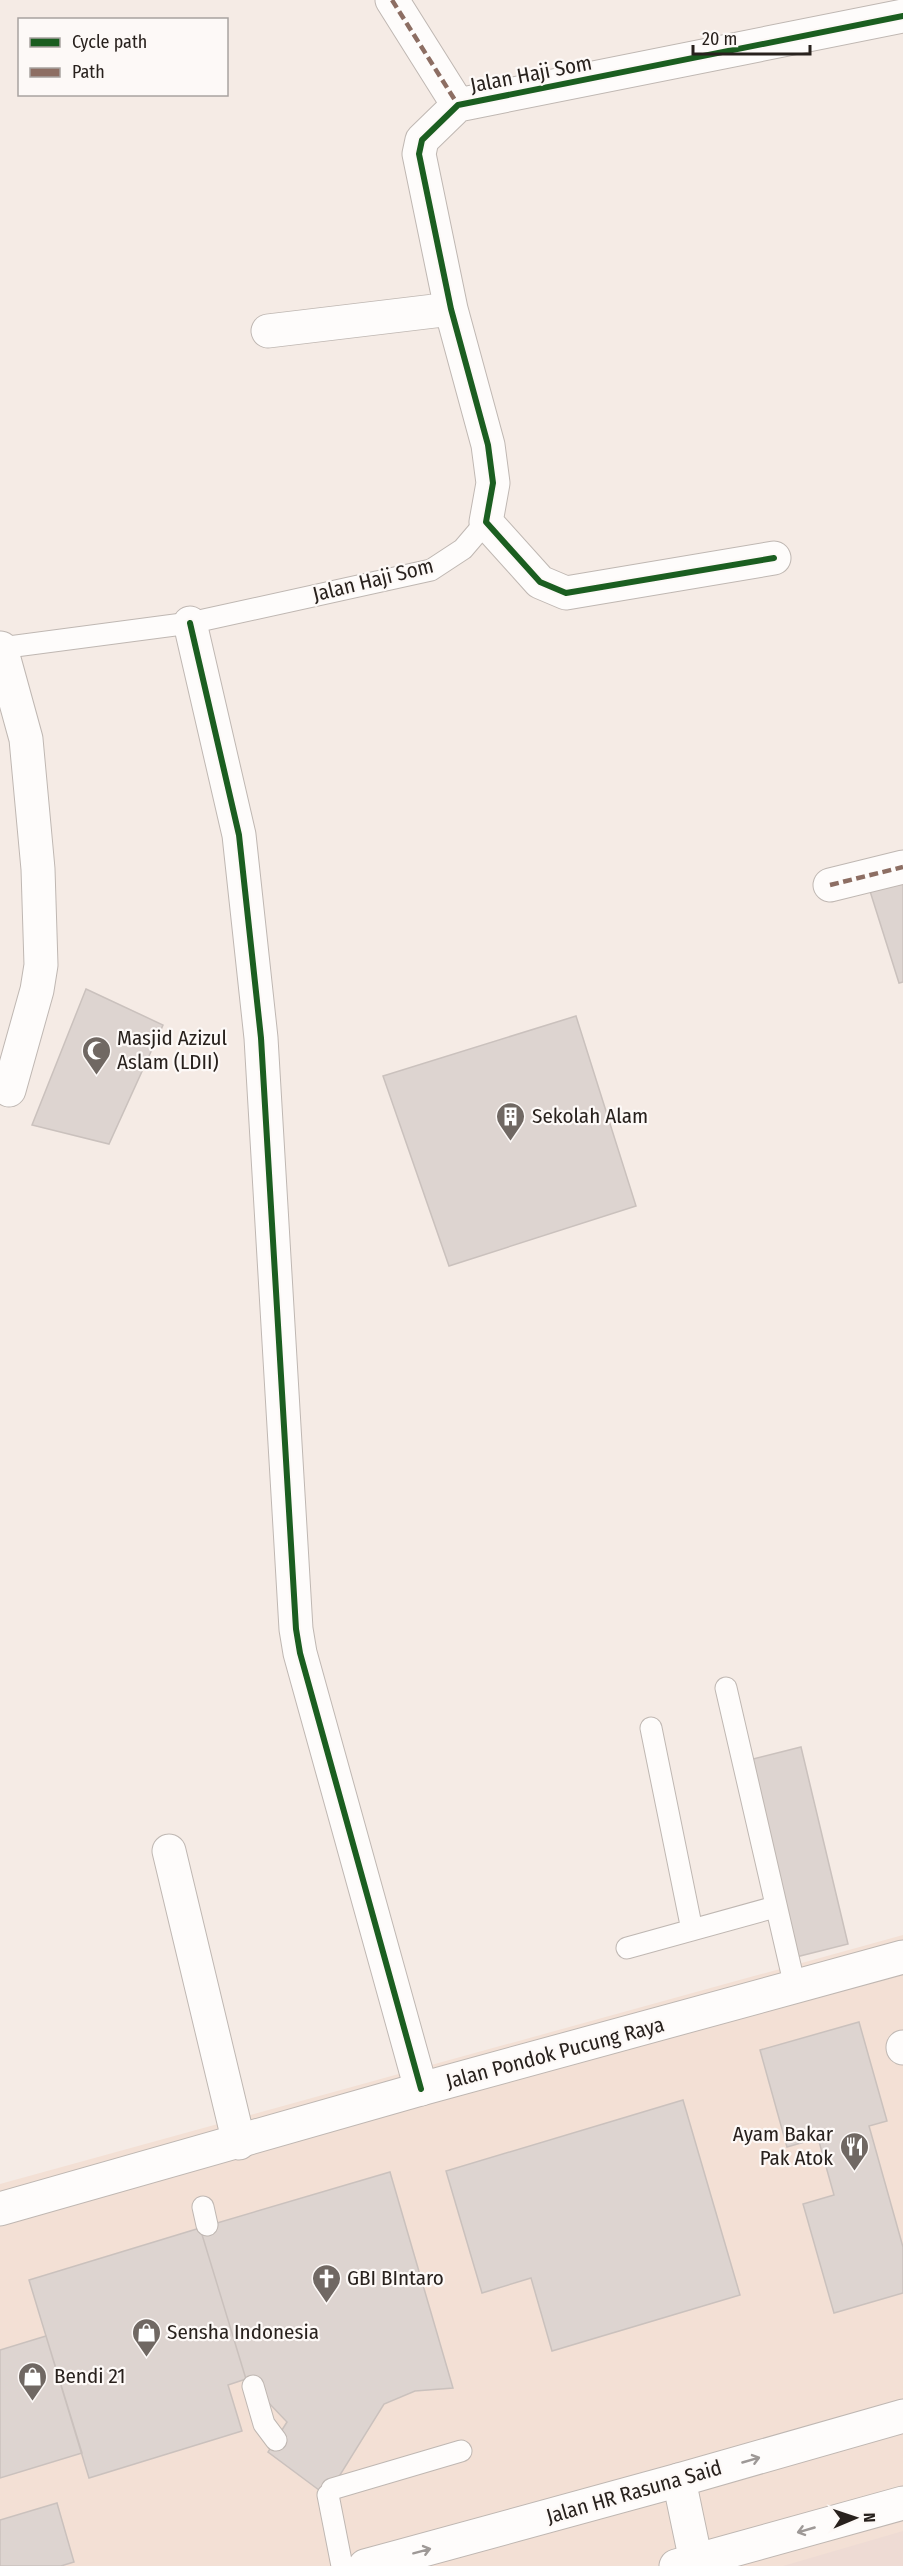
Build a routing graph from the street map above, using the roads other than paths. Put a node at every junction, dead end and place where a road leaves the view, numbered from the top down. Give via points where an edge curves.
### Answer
1 (392, 0) edge
2 (903, 15) edge
3 (458, 105) junction
4 (451, 309) junction
5 (268, 331) dead end
6 (486, 522) junction
7 (774, 558) dead end
8 (190, 622) junction
9 (0, 648) edge
10 (903, 867) edge
11 (830, 885) dead end
12 (9, 1090) dead end
13 (726, 1688) dead end
14 (651, 1728) dead end
15 (169, 1851) dead end
16 (775, 1907) junction
17 (692, 1930) junction
18 (627, 1948) dead end
19 (903, 1957) edge
20 (795, 1987) junction
21 (421, 2089) junction
22 (239, 2142) junction
23 (0, 2210) edge
24 (253, 2386) dead end
25 (903, 2416) edge
26 (276, 2440) dead end
27 (460, 2451) dead end
28 (679, 2481) junction
29 (903, 2503) edge
30 (690, 2564) edge
31 (342, 2566) edge
32 (365, 2566) edge

1 - 3 street
2 - 3 street, Jalan Haji Som
3 - 4 street, Jalan Haji Som via 422,140 419,154
4 - 5 street
4 - 6 street, Jalan Haji Som via 488,445 493,483
6 - 7 street via 540,582 566,593
6 - 8 lane, Jalan Haji Som via 463,549 430,570
8 - 9 lane, Jalan Haji Som
8 - 21 street via 238,834 256,993 296,1629
9 - 12 street via 26,739 38,869 41,965
10 - 11 street
13 - 16 lane
14 - 17 lane
15 - 22 street
16 - 17 lane
16 - 20 lane
17 - 18 lane
19 - 20 street, Jalan Pondok Pucung Raya
20 - 21 street, Jalan Pondok Pucung Raya
21 - 22 street, Jalan Pondok Pucung Raya
22 - 23 street, Jalan Pondok Pucung Raya
24 - 26 lane via 264,2424
28 -> 25 street, Jalan HR Rasuna Said
27 - 31 lane via 330,2492
28 - 30 street
32 -> 28 street, Jalan HR Rasuna Said
29 -> 30 street

